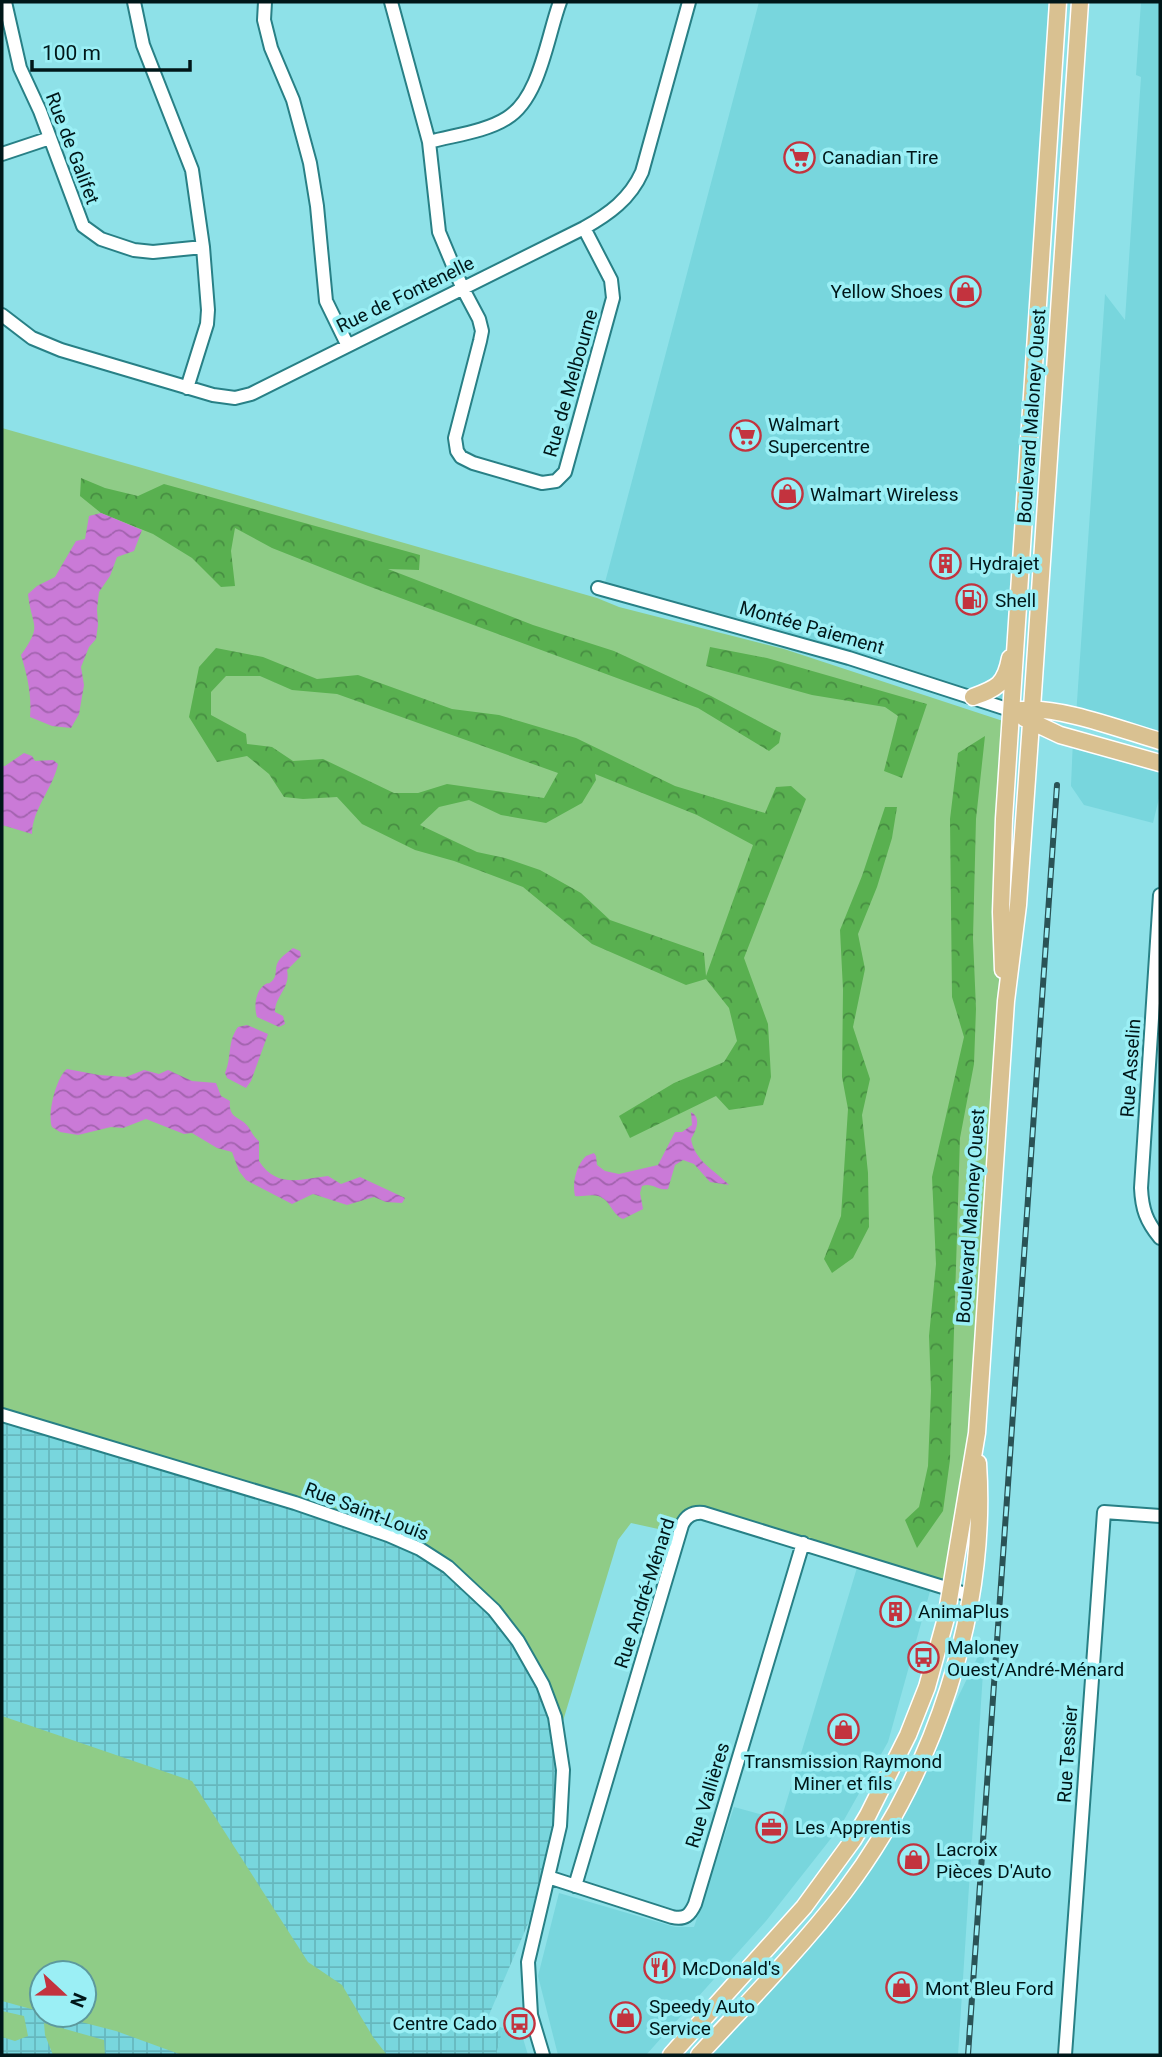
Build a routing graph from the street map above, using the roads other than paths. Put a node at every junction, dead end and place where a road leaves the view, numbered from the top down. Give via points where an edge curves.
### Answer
1 (5, 2) edge
2 (134, 2) edge
3 (265, 2) edge
4 (391, 2) edge
5 (560, 2) edge
6 (689, 2) edge
7 (1058, 2) edge
8 (1080, 2) edge
9 (50, 138) junction
10 (429, 142) junction
11 (2, 155) edge
12 (584, 228) junction
13 (203, 247) junction
14 (462, 287) junction
15 (2, 315) edge
16 (347, 344) junction
17 (187, 388) junction
18 (598, 588) dead end
19 (1019, 618) junction
20 (973, 697) junction
21 (1013, 711) junction
22 (1031, 716) junction
23 (1160, 741) edge
24 (1160, 763) edge
25 (1160, 895) edge
26 (1006, 1001) junction
27 (1160, 1238) edge
28 (2, 1415) edge
29 (976, 1433) junction
30 (1160, 1516) edge
31 (803, 1544) junction
32 (952, 1589) junction
33 (972, 1596) junction
34 (548, 1877) junction
35 (575, 1886) junction
36 (543, 2055) edge
37 (671, 2055) edge
38 (699, 2055) edge
39 (1066, 2055) edge

1 - 9 street, Rue de Galifet via 20,68
2 - 13 street via 144,45 192,170
3 - 16 street via 271,48 293,100 310,163 326,301
4 - 10 street, Rue de Melbourne
5 - 10 street via 533,89 522,106 498,123
6 - 12 street, Rue de Fontenelle via 638,182 615,209
7 - 19 main road, Boulevard Maloney Ouest
8 - 22 main road, Boulevard Maloney Ouest
9 - 11 street
9 - 13 street, Rue de Galifet via 88,232 134,250
10 - 14 street, Rue de Melbourne via 439,232
12 - 14 street, Rue de Fontenelle
12 - 14 street, Rue de Melbourne via 611,280 613,298 569,464 556,481 542,483 473,463 457,451 456,430 482,331
13 - 17 street via 207,324
14 - 16 street, Rue de Fontenelle
15 - 17 street, Rue de Fontenelle via 45,344
16 - 17 street, Rue de Fontenelle via 243,397
18 - 20 street, Montée Paiement
19 - 20 main road via 1004,678 993,690
19 - 21 main road, Boulevard Maloney Ouest
20 - 21 street, Montée Paiement
21 - 22 main road, Montée Paiement
21 - 26 main road, Boulevard Maloney Ouest via 1002,869
22 - 23 main road, Montée Paiement via 1076,716
22 - 24 main road, Montée Paiement via 1060,735
22 - 26 main road, Boulevard Maloney Ouest
25 - 27 street, Rue Asselin via 1141,1188 1143,1212
26 - 29 main road, Boulevard Maloney Ouest
28 - 34 street, Rue Saint-Louis via 367,1527 419,1549 460,1577 518,1641 555,1717 563,1788
29 - 32 main road, Boulevard Maloney Ouest
29 - 33 main road, Boulevard Maloney Ouest via 980,1488
30 - 39 street, Rue Tessier via 1104,1512
31 - 32 street, Rue André-Ménard
31 - 35 street, Rue André-Ménard via 703,1513 684,1520
31 - 35 street, Rue Vallières via 692,1910 677,1918
32 - 33 street, Rue André-Ménard
32 - 37 main road, Boulevard Maloney Ouest via 927,1687 863,1824 804,1907
33 - 38 main road, Boulevard Maloney Ouest via 941,1712 885,1829 826,1914
34 - 35 street, Rue Vallières
34 - 36 street, Rue Saint-Louis via 528,1966 531,2015

